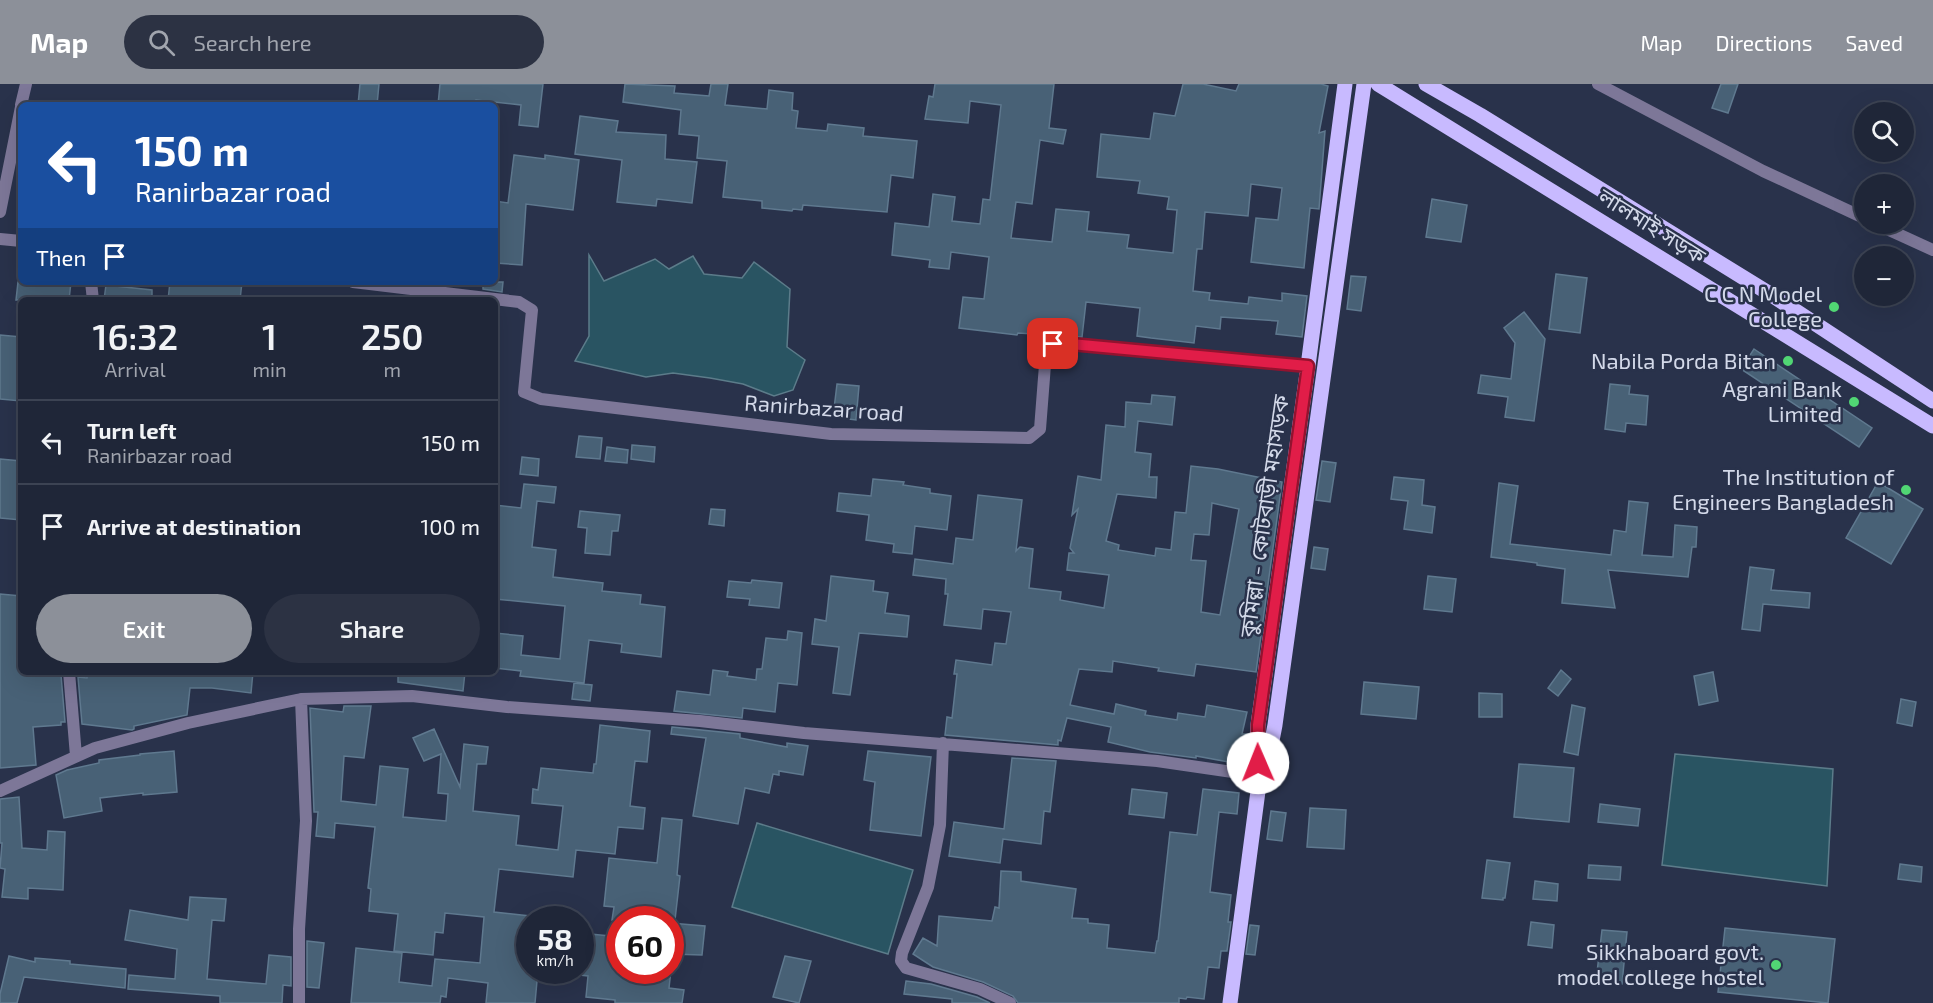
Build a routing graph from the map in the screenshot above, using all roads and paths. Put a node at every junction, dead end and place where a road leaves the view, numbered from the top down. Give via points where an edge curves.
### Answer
1 (26, 84) edge
2 (1345, 84) edge
3 (1364, 84) edge
4 (1378, 84) edge
5 (1426, 84) edge
6 (1598, 84) edge
7 (22, 102) edge
8 (18, 121) edge
9 (0, 212) edge
10 (1854, 213) edge
11 (1898, 234) edge
12 (0, 239) edge
13 (18, 241) edge
14 (1933, 250) edge
15 (378, 285) edge
16 (1770, 294) junction
17 (478, 297) edge
18 (498, 299) edge
19 (1756, 317) junction
20 (1308, 366) junction
21 (1303, 400) junction
22 (1933, 401) edge
23 (1321, 402) junction
24 (1933, 426) edge
25 (69, 675) edge
26 (301, 699) junction
27 (943, 743) junction
28 (76, 756) junction
29 (1260, 776) junction
30 (0, 791) edge
31 (299, 1003) edge
32 (1010, 1003) edge
33 (1230, 1003) edge

1 - 7 street
2 - 20 main road, কুমিল্লা - কোটবাড়ী মহাসড়ক
3 - 23 main road, কুমিল্লা - কোটবাড়ী মহাসড়ক
4 - 19 main road, লালমাই সড়ক
5 - 16 main road, লালমাই সড়ক
6 - 10 street via 1763,171
8 - 9 street
11 - 14 street
12 - 13 street
15 - 17 street, Ranirbazar road
16 - 19 main road
16 - 22 main road, লালমাই সড়ক
18 - 20 street, Ranirbazar road via 519,302 532,310 524,392 541,399 831,434 1029,438 1040,429 1046,352 1053,344
19 - 24 main road, লালমাই সড়ক
20 - 21 main road, কুমিল্লা - কোটবাড়ী মহাসড়ক
21 - 23 main road
21 - 29 main road, কুমিল্লা - কোটবাড়ী মহাসড়ক via 1258,725
23 - 29 main road, কুমিল্লা - কোটবাড়ী মহাসড়ক via 1275,725
25 - 28 street
26 - 27 street via 412,696
26 - 28 street via 188,723
26 - 31 street via 306,821
27 - 29 street via 1157,761
27 - 32 street via 940,825 928,887 901,961 906,968 980,989
28 - 30 street
29 - 33 main road, কুমিল্লা - কোটবাড়ী মহাসড়ক

